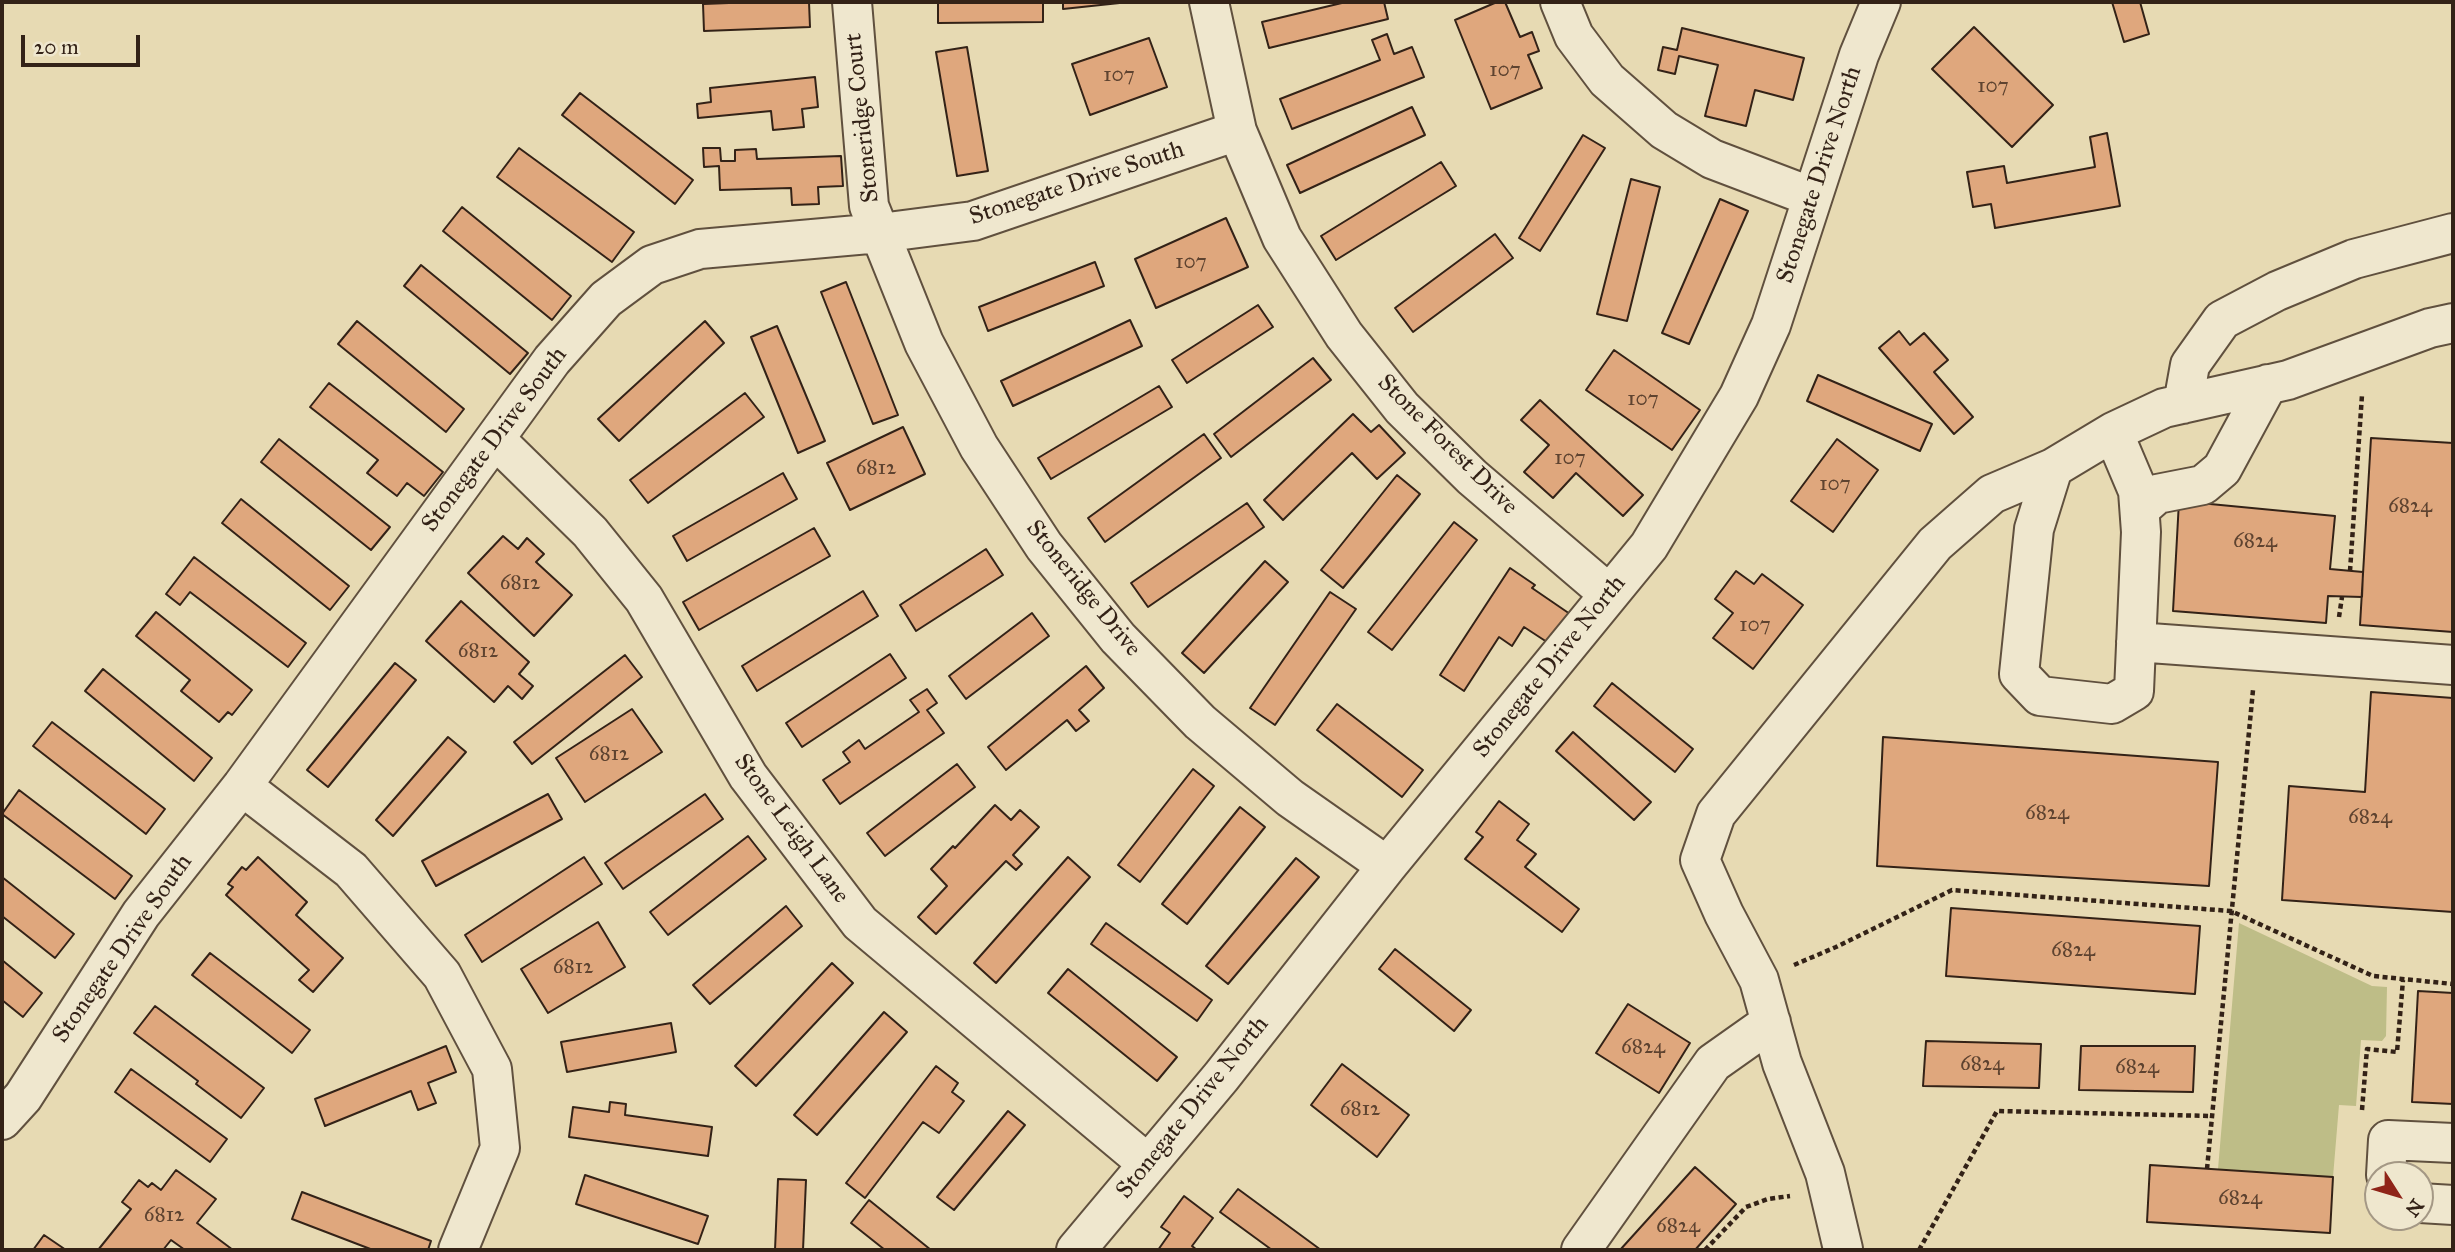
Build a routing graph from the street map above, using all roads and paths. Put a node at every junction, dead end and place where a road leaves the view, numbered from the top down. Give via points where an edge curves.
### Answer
1 (852, 2) edge
2 (1209, 2) edge
3 (1560, 2) edge
4 (1881, 2) edge
5 (1237, 131) junction
6 (1812, 197) junction
7 (880, 233) junction
8 (2453, 233) edge
9 (2453, 323) edge
10 (2349, 357) junction
11 (2268, 384) junction
12 (2183, 404) junction
13 (2113, 432) junction
14 (495, 439) junction
15 (2053, 468) junction
16 (2140, 509) junction
17 (2350, 570) dead end
18 (1609, 594) junction
19 (2136, 642) junction
20 (2256, 650) junction
21 (2453, 665) edge
22 (242, 786) junction
23 (1387, 866) junction
24 (2231, 911) junction
25 (1759, 979) junction
26 (2403, 980) junction
27 (2453, 984) edge
28 (1770, 1021) junction
29 (2212, 1116) junction
30 (2, 1120) edge
31 (2453, 1143) edge
32 (2387, 1157) edge
33 (1148, 1164) junction
34 (2207, 1169) dead end
35 (1829, 1191) junction
36 (2434, 1204) edge
37 (2453, 1205) edge
38 (458, 1250) edge
39 (1076, 1250) edge
40 (1581, 1250) edge
41 (1705, 1250) edge
42 (1844, 1250) edge
43 (1919, 1250) edge

1 - 7 street, Stoneridge Court via 869,206
2 - 5 street, Stone Forest Drive
3 - 6 street via 1574,36 1606,80 1664,130 1712,159
4 - 6 street, Stonegate Drive North
5 - 7 street, Stonegate Drive South via 973,221
5 - 18 street, Stone Forest Drive via 1282,238 1344,335 1402,408 1472,477
6 - 18 street, Stonegate Drive North via 1771,325 1739,396 1648,546
7 - 14 street, Stonegate Drive South via 700,249 652,265 606,299 552,360
7 - 23 street, Stoneridge Drive via 924,343 979,447 1044,546 1118,638 1200,722 1290,798
8 - 12 street via 2354,259 2222,320 2190,365
9 - 10 street
10 - 11 street
10 - 17 path via 2362,394
11 - 12 street
11 - 16 street via 2222,469 2203,485 2157,494
12 - 13 street
13 - 15 street
13 - 16 street via 2138,491
14 - 22 street, Stonegate Drive South
14 - 33 street, Stone Leigh Lane via 590,533 644,599 748,776 860,923
15 - 19 street via 2034,529 2019,674 2040,696 2112,704 2134,691
15 - 25 street via 1992,494 1935,544 1716,814 1700,860
16 - 19 street
18 - 23 street, Stonegate Drive North
19 - 20 street
20 - 21 street
20 - 24 path
22 - 30 street, Stonegate Drive South via 141,914 23,1097
22 - 38 street via 351,870 442,975 492,1069 500,1148
23 - 33 street, Stonegate Drive North
24 - 25 path via 1952,890
24 - 26 path via 2373,976
24 - 29 path
25 - 28 street
26 - 27 path
26 - 32 path via 2397,1052 2367,1049 2362,1111
28 - 35 street
28 - 40 street via 1713,1063
29 - 34 path
29 - 43 path via 1997,1111
31 - 32 street
33 - 39 street, Stonegate Drive North
35 - 41 path via 1768,1199 1745,1207
35 - 42 street
36 - 37 street

